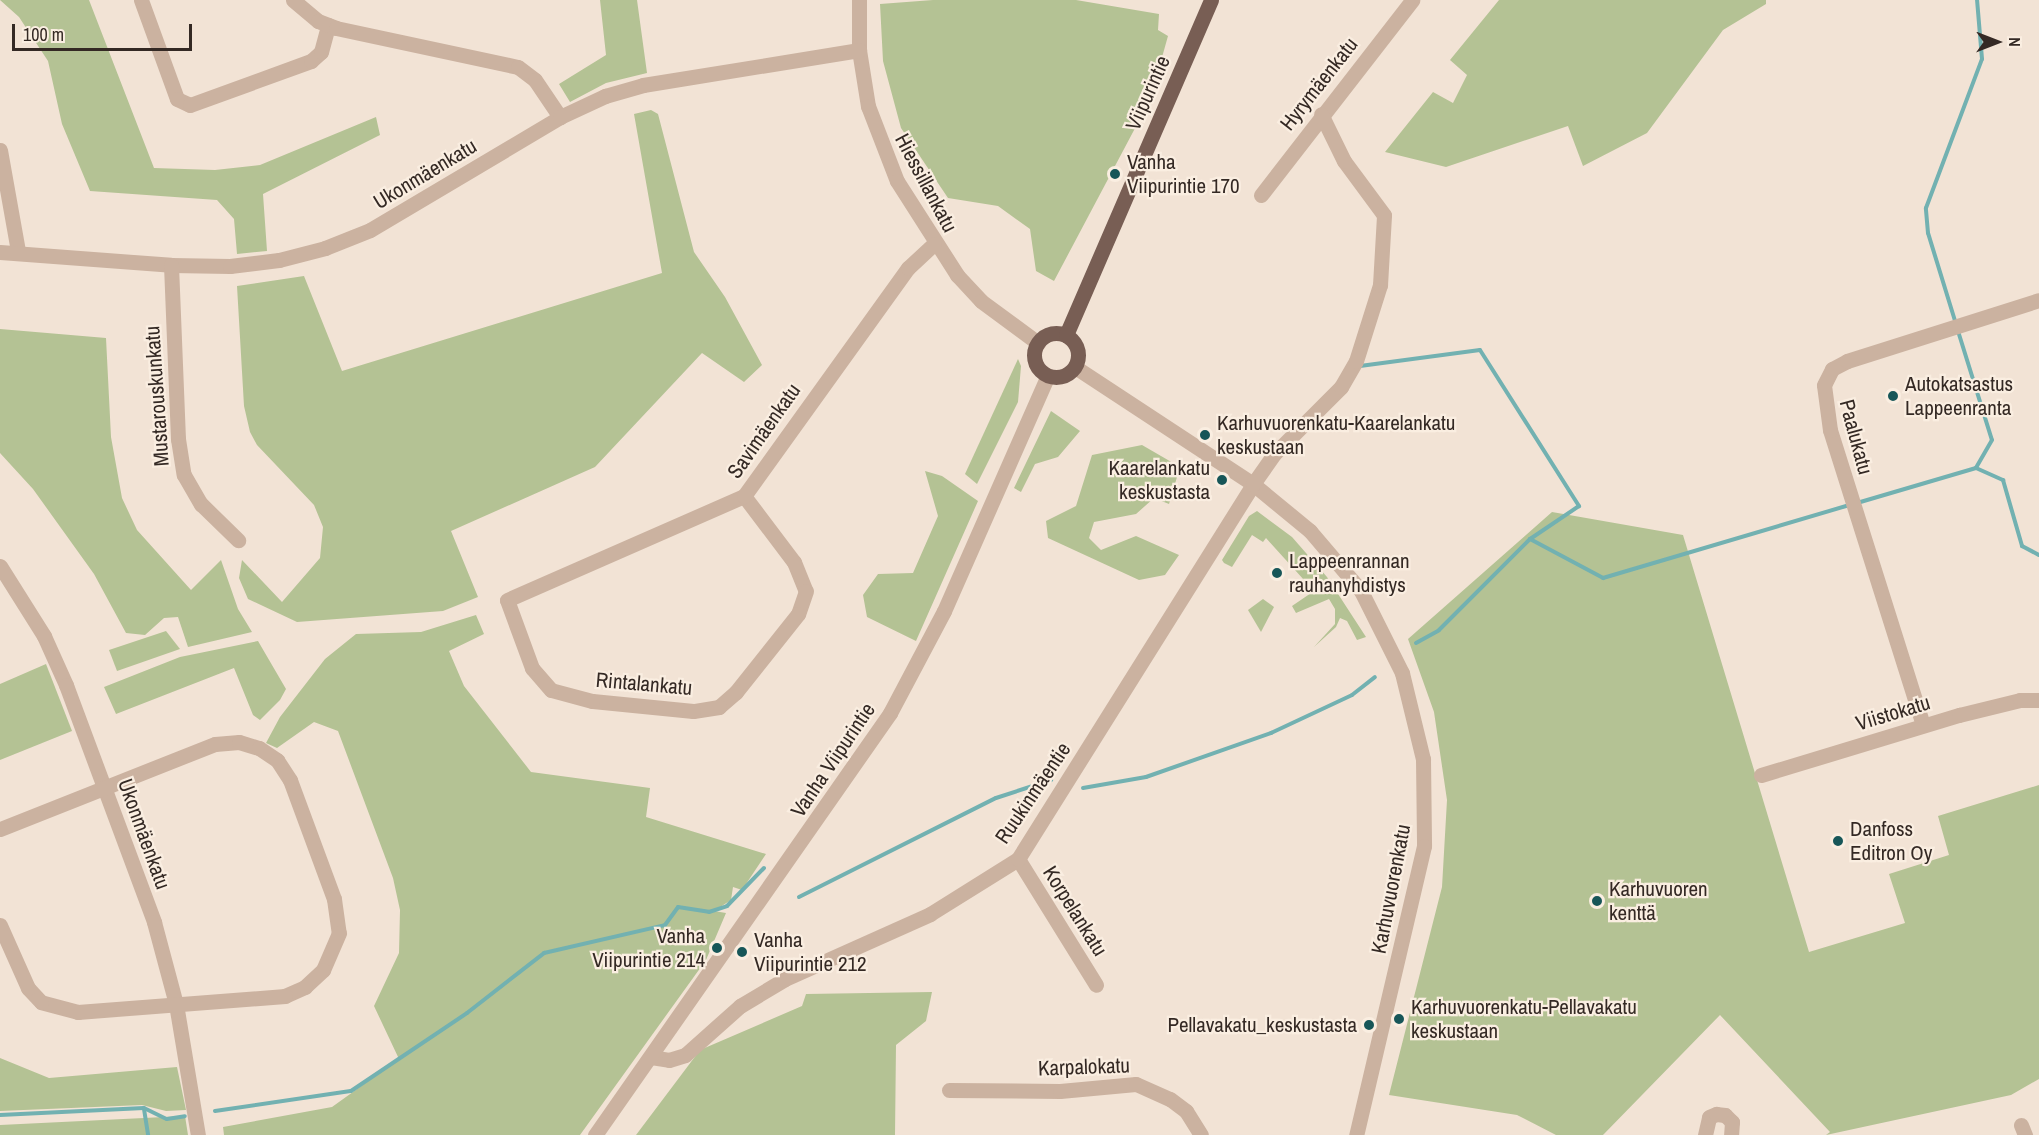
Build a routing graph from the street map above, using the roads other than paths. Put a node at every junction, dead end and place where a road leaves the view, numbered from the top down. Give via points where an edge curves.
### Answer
1 (141, 0) edge
2 (293, 0) edge
3 (859, 0) edge
4 (1211, 0) edge
5 (1412, 0) edge
6 (328, 24) junction
7 (859, 50) junction
8 (1321, 114) junction
9 (560, 117) junction
10 (0, 150) edge
11 (1261, 195) dead end
12 (934, 244) junction
13 (18, 251) junction
14 (0, 252) edge
15 (171, 265) junction
16 (2039, 300) edge
17 (1066, 334) junction
18 (1038, 343) junction
19 (1075, 367) junction
20 (1047, 376) junction
21 (1253, 484) junction
22 (744, 496) junction
23 (238, 540) dead end
24 (0, 566) edge
25 (507, 600) joint
26 (2039, 700) edge
27 (1923, 725) junction
28 (1761, 775) dead end
29 (104, 787) junction
30 (0, 829) edge
31 (1018, 859) junction
32 (0, 925) edge
33 (1096, 985) dead end
34 (176, 1004) junction
35 (651, 1057) junction
36 (949, 1090) dead end
37 (198, 1135) edge
38 (596, 1135) edge
39 (1201, 1135) edge
40 (1356, 1135) edge
41 (1705, 1135) edge
42 (1731, 1135) edge

1 - 6 street via 177,99 190,105 311,61 321,52
2 - 6 street
3 - 7 street, Hiessillankatu
4 - 17 main road, Viipurintie
5 - 8 street, Hyrymäenkatu
6 - 9 street via 518,67 535,80
7 - 9 street, Ukonmäenkatu via 643,85 604,96
7 - 12 street, Hiessillankatu via 868,106 882,150
8 - 11 street, Hyrymäenkatu
8 - 21 street, Ruukinmäentie via 1344,161 1373,194 1384,215 1380,285 1370,328 1341,387 1274,454
9 - 15 street, Ukonmäenkatu via 396,217 325,249 230,266
10 - 13 street
12 - 18 street, Hiessillankatu via 981,301
12 - 22 street, Savimäenkatu via 908,268
13 - 14 street, Ukonmäenkatu
13 - 15 street, Ukonmäenkatu
15 - 23 street, Mustarouskunkatu via 178,439 184,475 201,504
16 - 27 street, Paalukatu via 1846,361 1832,369 1824,385 1830,430
17 - 18 main road via 1050,333
17 - 19 main road via 1079,352
18 - 20 main road via 1034,358
19 - 20 main road via 1063,376
19 - 21 street, Karhuvuorenkatu
20 - 35 street, Vanha Viipurintie via 945,611 911,677 862,757
21 - 31 street, Ruukinmäentie
21 - 40 street, Karhuvuorenkatu via 1310,531 1360,591 1402,673 1423,759 1424,846
22 - 25 street, Savimäenkatu
22 - 25 street, Rintalankatu via 794,562 806,591 798,614 736,692 719,707 693,711 592,701 551,690 532,668
24 - 29 street, Ukonmäenkatu via 44,636
26 - 27 street, Viistokatu via 2020,700
27 - 28 street, Viistokatu
29 - 30 street
29 - 34 street, Ukonmäenkatu via 154,922
29 - 34 street via 215,744 239,742 259,748 277,760 290,780 334,899 339,933 334,951 323,970 305,987 285,996
31 - 33 street, Korpelankatu
31 - 35 street, Ruukinmäentie via 930,914 785,979 740,1006 685,1055 669,1060
32 - 34 street via 19,973 41,1002 78,1012
34 - 37 street, Ukonmäenkatu
35 - 38 street, Vanha Viipurintie
36 - 39 street, Karpalokatu via 1060,1091 1136,1084 1186,1111
41 - 42 street via 1709,1117 1716,1114 1725,1115 1732,1122

